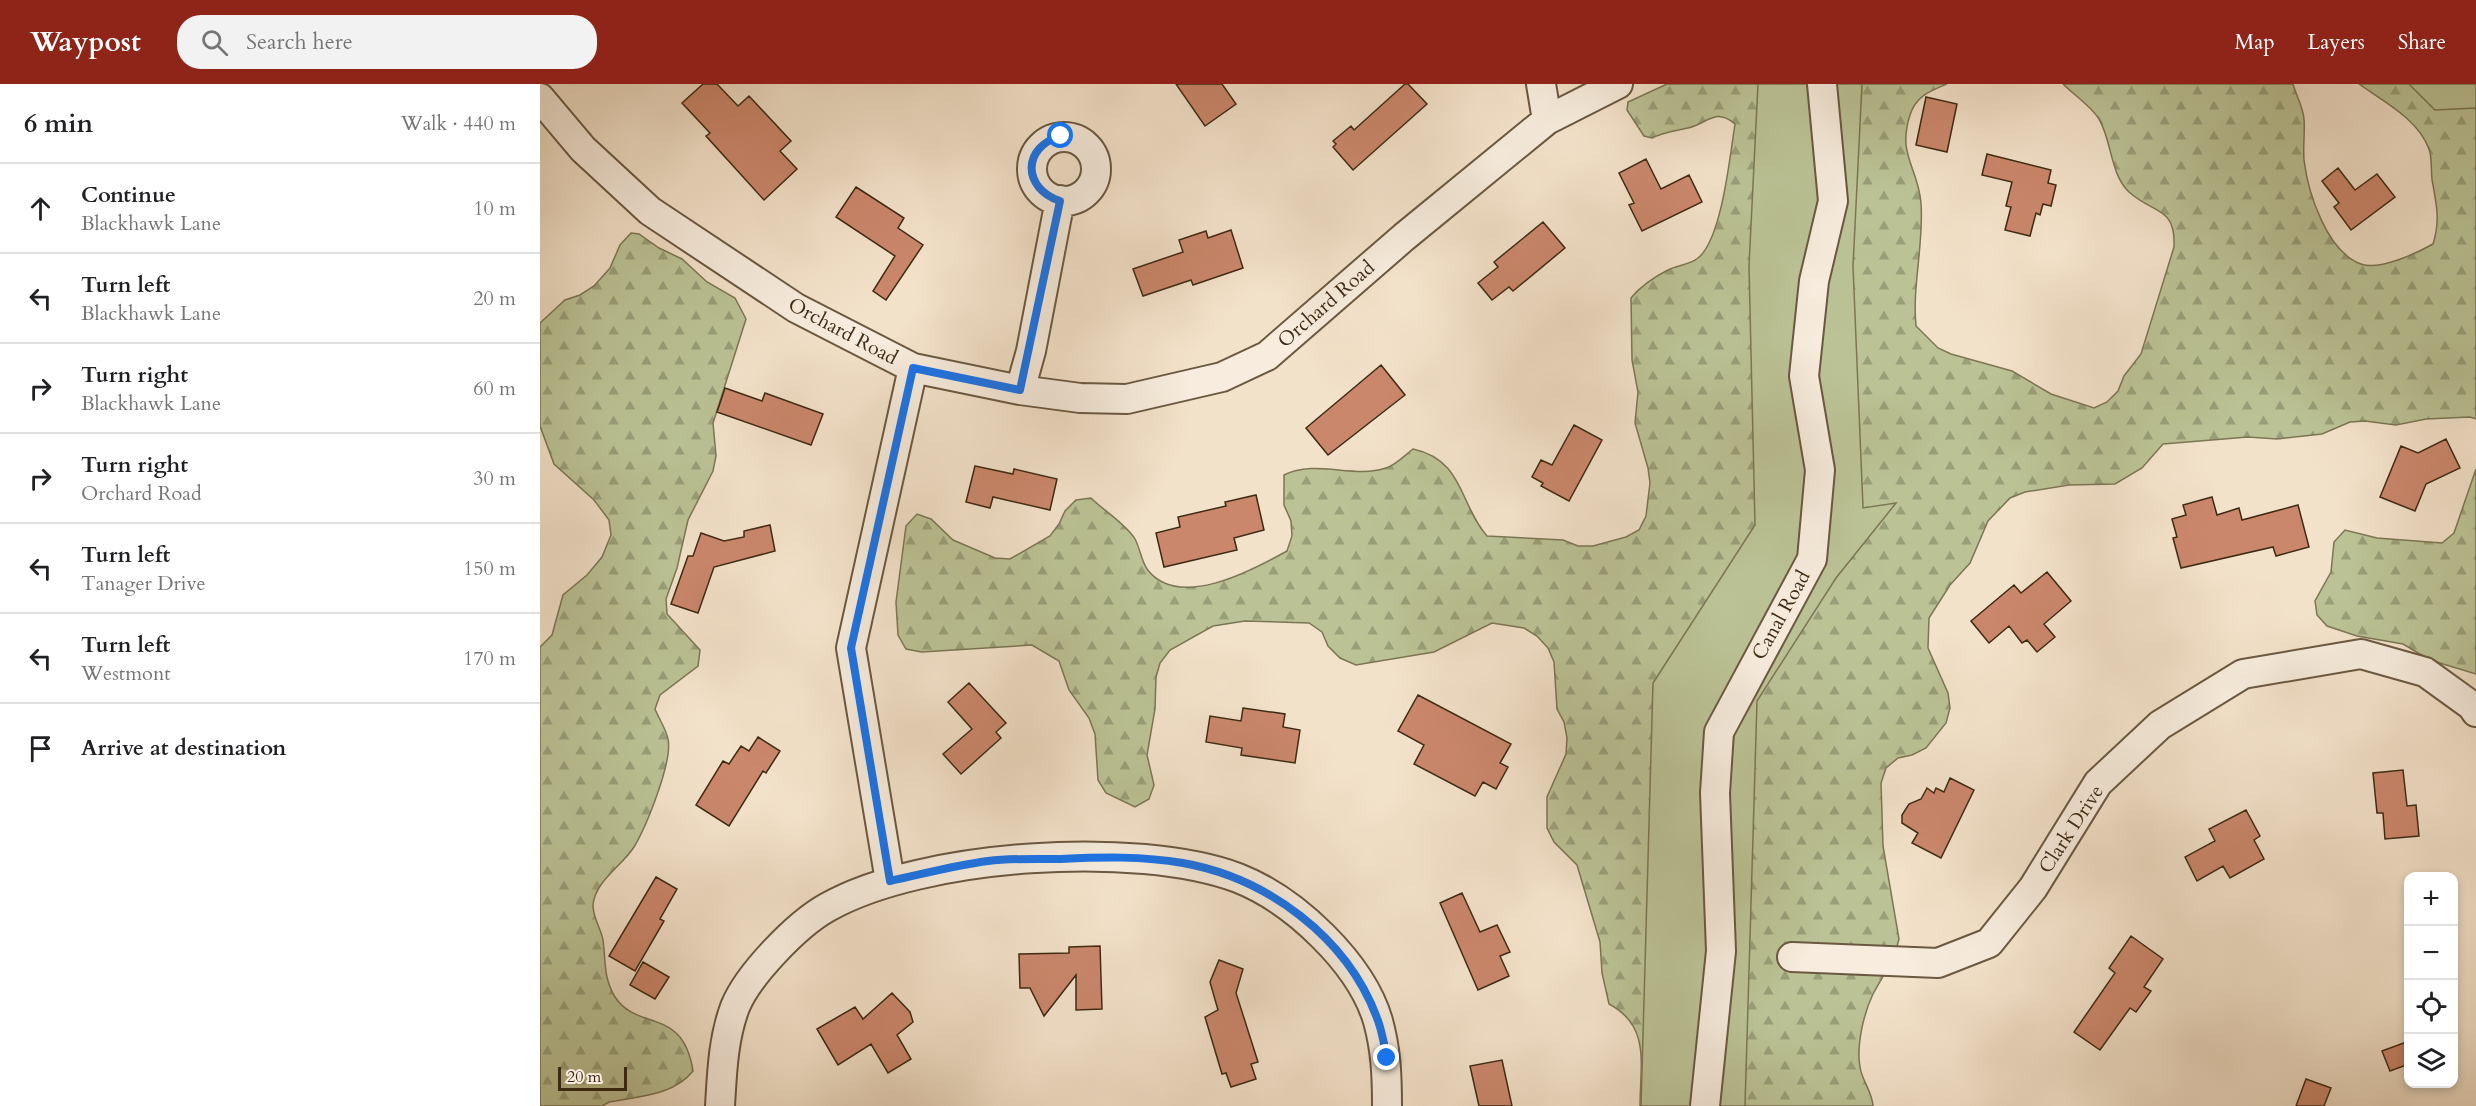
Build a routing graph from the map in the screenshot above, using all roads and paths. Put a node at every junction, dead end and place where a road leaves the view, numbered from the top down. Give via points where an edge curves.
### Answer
1 (1541, 84) edge
2 (1618, 84) edge
3 (1822, 84) edge
4 (540, 98) edge
5 (1547, 120) junction
6 (1060, 201) dead end
7 (913, 368) junction
8 (1020, 390) junction
9 (2476, 712) edge
10 (890, 881) junction
11 (1792, 957) dead end
12 (720, 1106) edge
13 (1387, 1106) edge
14 (1705, 1106) edge

1 - 5 street
2 - 5 street, Orchard Road
3 - 14 street, Canal Road via 1833,201 1814,281 1804,376 1820,470 1812,559 1719,732 1715,793 1721,951
4 - 7 street, Orchard Road via 583,149 650,211 796,308
5 - 8 street, Orchard Road via 1267,356 1222,377 1126,399
6 - 8 street
7 - 8 street, Orchard Road
7 - 10 street via 851,648
9 - 11 street, Clark Drive via 2425,672 2361,654 2243,674 2160,726 2098,783 2033,888 1989,943 1938,963
10 - 12 street via 828,907 766,961 736,1006 724,1046
10 - 13 street via 988,861 1123,856 1184,863 1239,879 1284,903 1321,934 1364,991 1377,1018 1387,1058

